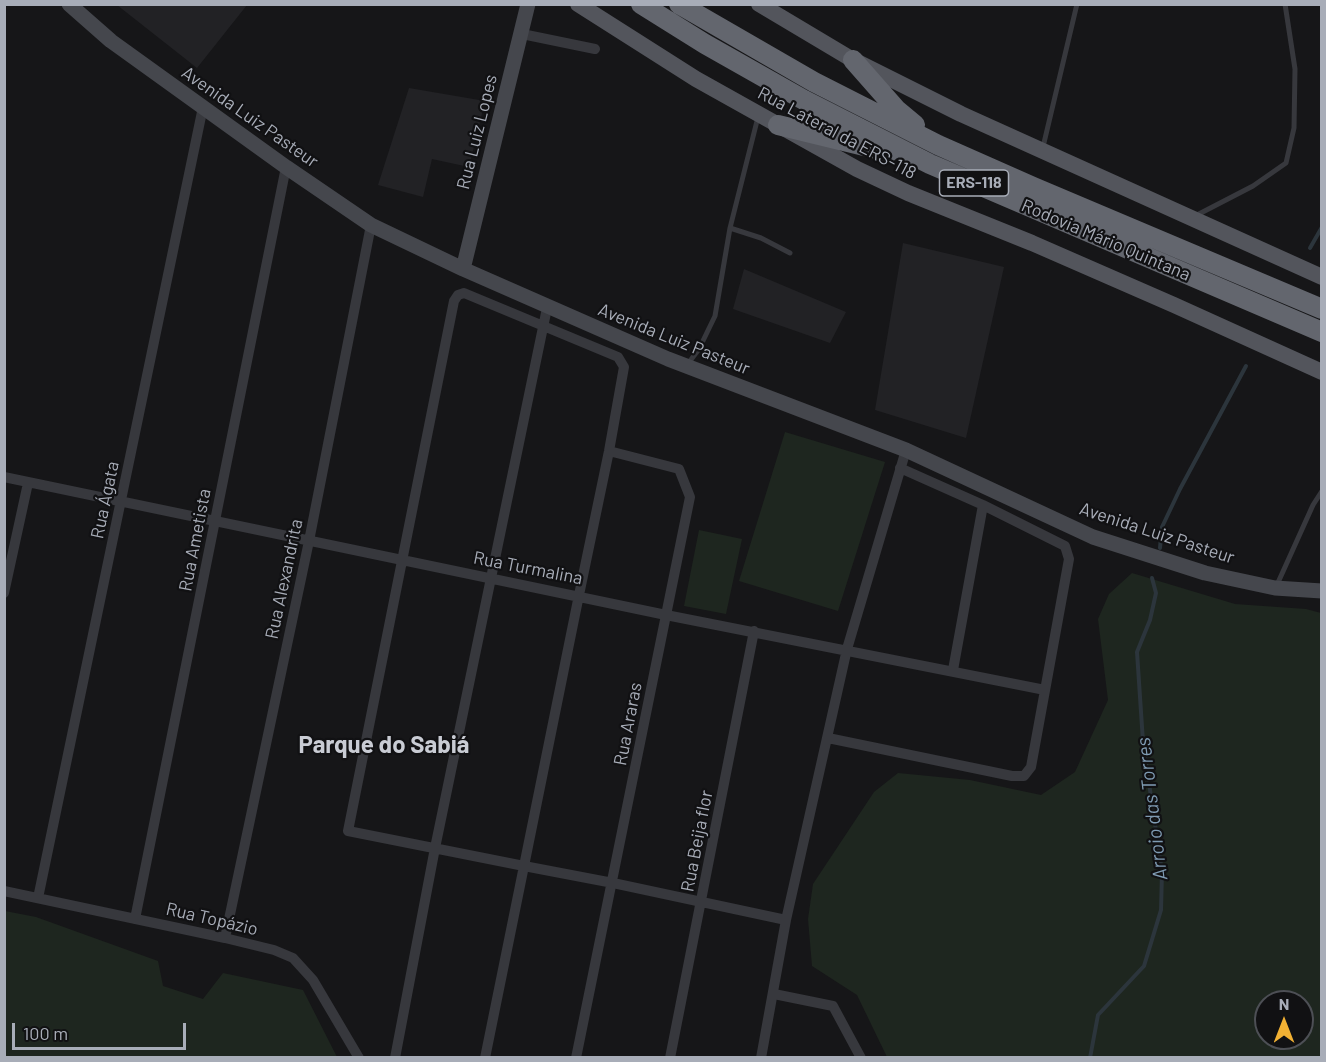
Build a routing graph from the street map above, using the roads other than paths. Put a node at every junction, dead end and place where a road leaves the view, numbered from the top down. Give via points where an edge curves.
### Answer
1 (69, 4) edge
2 (528, 4) edge
3 (578, 4) edge
4 (641, 4) edge
5 (679, 4) edge
6 (759, 4) edge
7 (1077, 4) edge
8 (1285, 4) edge
9 (522, 34) junction
10 (595, 49) dead end
11 (853, 60) junction
12 (203, 107) junction
13 (759, 114) junction
14 (778, 125) junction
15 (938, 145) junction
16 (1042, 152) junction
17 (930, 164) junction
18 (286, 167) junction
19 (1190, 218) junction
20 (371, 225) junction
21 (730, 228) junction
22 (790, 253) dead end
23 (463, 269) junction
24 (1322, 277) edge
25 (547, 308) junction
26 (1322, 309) edge
27 (543, 325) junction
28 (1322, 332) edge
29 (686, 366) junction
30 (1322, 372) edge
31 (906, 450) junction
32 (609, 452) junction
33 (900, 468) junction
34 (4, 477) edge
35 (28, 483) junction
36 (1322, 491) edge
37 (121, 502) junction
38 (982, 505) junction
39 (215, 522) junction
40 (309, 541) junction
41 (404, 560) junction
42 (491, 578) junction
43 (1275, 588) junction
44 (1322, 591) edge
45 (4, 593) edge
46 (579, 595) junction
47 (666, 615) junction
48 (754, 631) junction
49 (847, 649) junction
50 (953, 670) junction
51 (1045, 690) junction
52 (828, 738) junction
53 (435, 848) junction
54 (524, 866) junction
55 (613, 883) junction
56 (4, 891) edge
57 (38, 898) junction
58 (702, 901) junction
59 (135, 919) junction
60 (786, 920) junction
61 (225, 938) junction
62 (774, 994) junction
63 (859, 1057) edge
64 (359, 1058) edge
65 (395, 1058) edge
66 (485, 1058) edge
67 (576, 1058) edge
68 (670, 1058) edge
69 (761, 1058) edge

1 - 12 main road, Avenida Luiz Pasteur via 111,41
2 - 9 main road, Rua Luiz Lopes
3 - 13 main road, Rua Lateral da ERS-118
4 - 17 highway, Rodovia Mário Quintana / ERS-118 via 804,100
5 - 15 highway, Rodovia Mário Quintana / ERS-118 via 814,82
6 - 11 main road
7 - 16 lane
8 - 19 lane via 1295,69 1294,128 1286,163 1253,186
9 - 10 street
9 - 23 main road, Rua Luiz Lopes
11 - 15 highway via 897,110
11 - 16 main road
12 - 18 main road, Avenida Luiz Pasteur
12 - 37 street, Rua Ágata
13 - 14 main road, Rua Lateral da ERS-118
13 - 21 lane
14 - 17 highway
14 - 30 main road, Rua Lateral da ERS-118 via 908,193 1164,300
15 - 26 highway, Rodovia Mário Quintana / ERS-118
16 - 19 main road
17 - 28 highway, Rodovia Mário Quintana / ERS-118
18 - 20 main road, Avenida Luiz Pasteur
18 - 39 street, Rua Ametista
19 - 24 main road
20 - 23 main road, Avenida Luiz Pasteur
20 - 40 street, Rua Alexandrita
21 - 22 lane
21 - 29 lane via 715,316
23 - 25 main road, Avenida Luiz Pasteur
25 - 27 street
25 - 29 main road, Avenida Luiz Pasteur
27 - 32 street via 618,357 624,367
27 - 41 street via 464,293 454,301
27 - 42 street
29 - 31 main road, Avenida Luiz Pasteur
31 - 33 street
31 - 43 main road, Avenida Luiz Pasteur via 1093,537 1205,573
32 - 46 street
32 - 47 street, Rua Araras via 679,469 690,497
33 - 38 street
33 - 49 street
34 - 35 street, Rua Turmalina
35 - 37 street, Rua Turmalina
35 - 45 street
36 - 43 lane
37 - 39 street, Rua Turmalina
37 - 57 street, Rua Ágata
38 - 50 street
38 - 51 street via 1065,546 1070,559
39 - 40 street, Rua Turmalina
39 - 59 street, Rua Ametista
40 - 41 street, Rua Turmalina
40 - 61 street, Rua Alexandrita
41 - 42 street, Rua Turmalina
41 - 53 street via 348,831
42 - 46 street, Rua Turmalina
42 - 53 street
43 - 44 main road, Avenida Luiz Pasteur
46 - 47 street, Rua Turmalina
46 - 54 street
47 - 48 street, Rua Turmalina
47 - 55 street, Rua Araras
48 - 49 street, Rua Turmalina
48 - 58 street, Rua Beija flor
49 - 50 street, Rua Turmalina
49 - 52 street
50 - 51 street, Rua Turmalina
51 - 52 street via 1031,767 1024,776
52 - 60 street
53 - 54 street
53 - 65 street
54 - 55 street
54 - 66 street
55 - 58 street
55 - 67 street, Rua Araras
56 - 57 street, Rua Topázio
57 - 59 street, Rua Topázio
58 - 60 street
58 - 68 street, Rua Beija flor
59 - 61 street, Rua Topázio
60 - 62 street
61 - 64 street, Rua Topázio via 293,958 313,980
62 - 63 street via 833,1006
62 - 69 street

